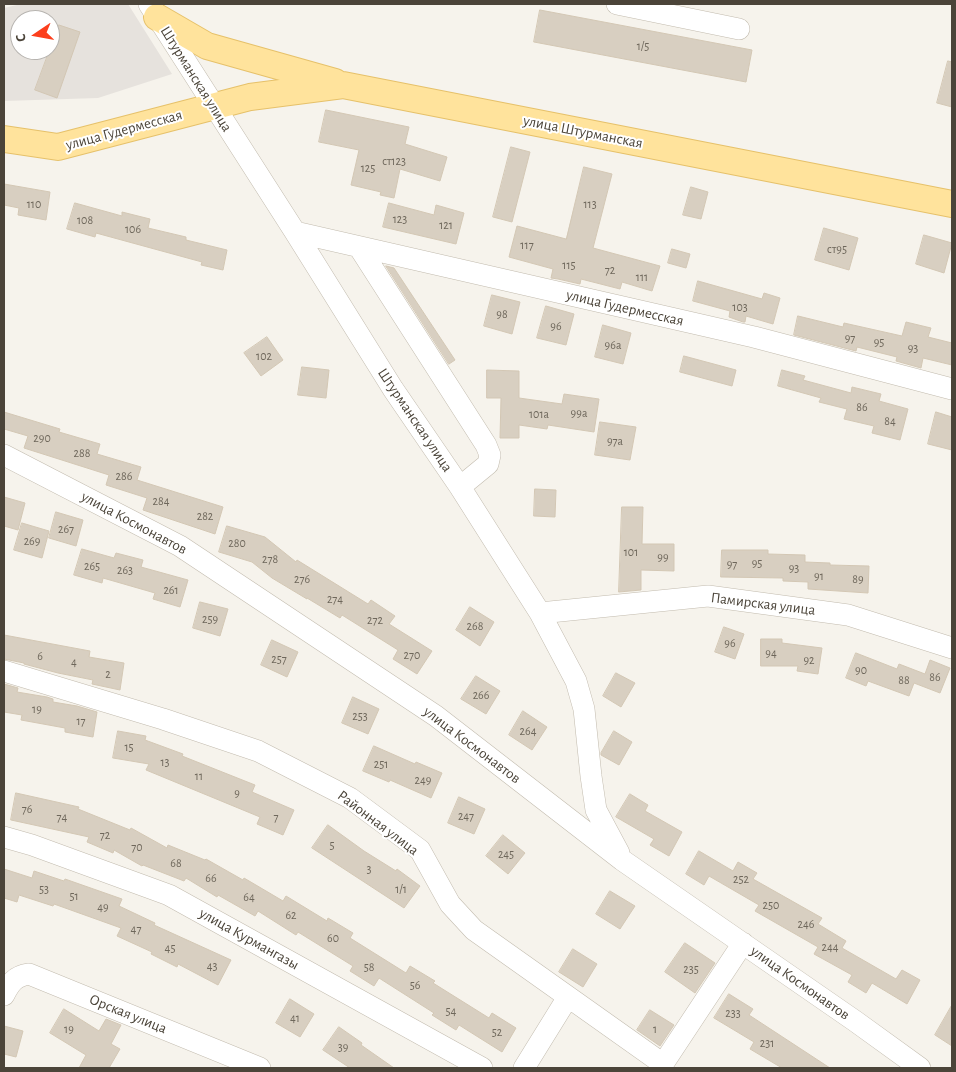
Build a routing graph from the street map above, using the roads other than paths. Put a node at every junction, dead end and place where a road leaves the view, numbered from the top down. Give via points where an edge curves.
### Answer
1 (617, 4) edge
2 (153, 10) edge
3 (739, 28) dead end
4 (348, 86) junction
5 (213, 107) junction
6 (4, 139) edge
7 (952, 204) edge
8 (295, 232) junction
9 (358, 247) junction
10 (952, 390) edge
11 (4, 455) edge
12 (460, 487) junction
13 (540, 613) junction
14 (952, 648) edge
15 (4, 670) edge
16 (4, 838) edge
17 (622, 860) junction
18 (742, 943) junction
19 (4, 995) edge
20 (568, 997) junction
21 (260, 1068) edge
22 (482, 1068) edge
23 (524, 1068) edge
24 (920, 1068) edge

1 - 3 street
2 - 4 main road via 207,46
2 - 5 street, Штурманская улица
4 - 5 main road, улица Штурманская via 250,97
4 - 7 main road, улица Штурманская
5 - 6 main road, улица Гудермесская via 58,148
5 - 8 street, Штурманская улица
8 - 9 street, улица Гудермесская
8 - 12 street, Штурманская улица via 393,389
9 - 10 street, улица Гудермесская via 754,337
9 - 12 street via 490,454 488,464
11 - 17 street, улица Космонавтов via 180,546 436,716
12 - 13 street, Штурманская улица
13 - 14 street, Памирская улица via 708,596 848,615
13 - 17 street, Штурманская улица via 576,681 584,710 596,810
15 - 20 street, Районная улица via 258,751 350,798 420,850 450,904 474,930
16 - 22 street, улица Курмангазы via 32,845 169,895
17 - 18 street, улица Космонавтов
18 - 20 street, Районная улица via 663,1064
18 - 24 street, улица Космонавтов
19 - 21 street, Орская улица via 19,976 29,974
20 - 23 street

